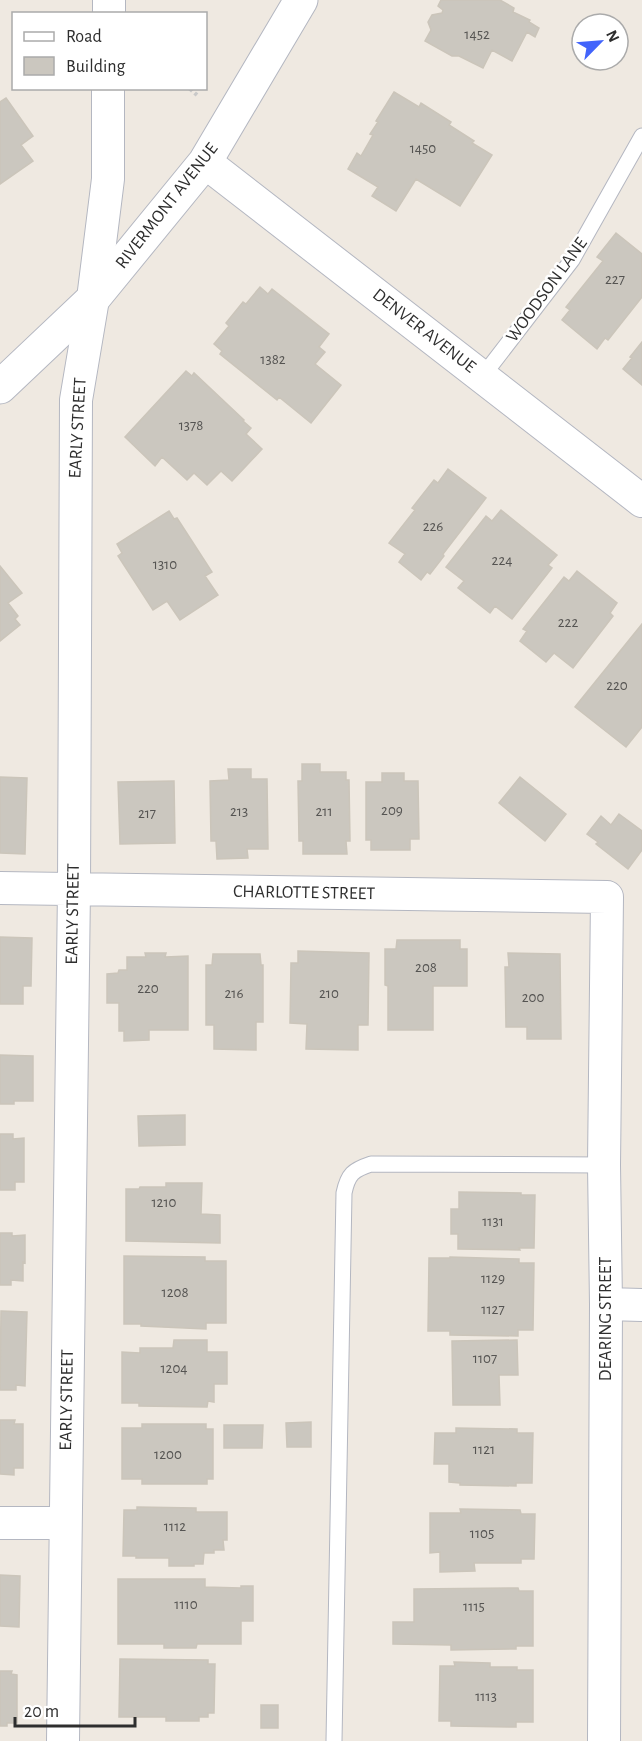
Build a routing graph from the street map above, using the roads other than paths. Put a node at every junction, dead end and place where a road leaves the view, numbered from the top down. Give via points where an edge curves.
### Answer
1 (301, 0) edge
2 (108, 90) edge
3 (642, 136) edge
4 (205, 162) junction
5 (93, 299) junction
6 (482, 377) junction
7 (0, 387) edge
8 (642, 501) edge
9 (0, 888) edge
10 (74, 889) junction
11 (607, 897) joint
12 (604, 1166) junction
13 (606, 1304) junction
14 (642, 1305) edge
15 (0, 1523) edge
16 (65, 1524) junction
17 (63, 1741) edge
18 (334, 1741) edge
19 (604, 1741) edge

1 - 4 main road, RIVERMONT AVENUE
2 - 5 street, EARLY STREET via 108,179
3 - 6 lane, WOODSON LANE via 572,260
4 - 5 main road, RIVERMONT AVENUE
4 - 6 street, DENVER AVENUE
5 - 7 main road, RIVERMONT AVENUE
5 - 10 street, EARLY STREET via 76,400
6 - 8 street, DENVER AVENUE
9 - 10 street, CHARLOTTE STREET
10 - 11 street, CHARLOTTE STREET
10 - 16 street, EARLY STREET
11 - 12 street, DEARING STREET
12 - 13 street, DEARING STREET
12 - 18 lane via 371,1164 357,1168 347,1179
13 - 14 street
13 - 19 street, DEARING STREET
15 - 16 street
16 - 17 street, EARLY STREET

